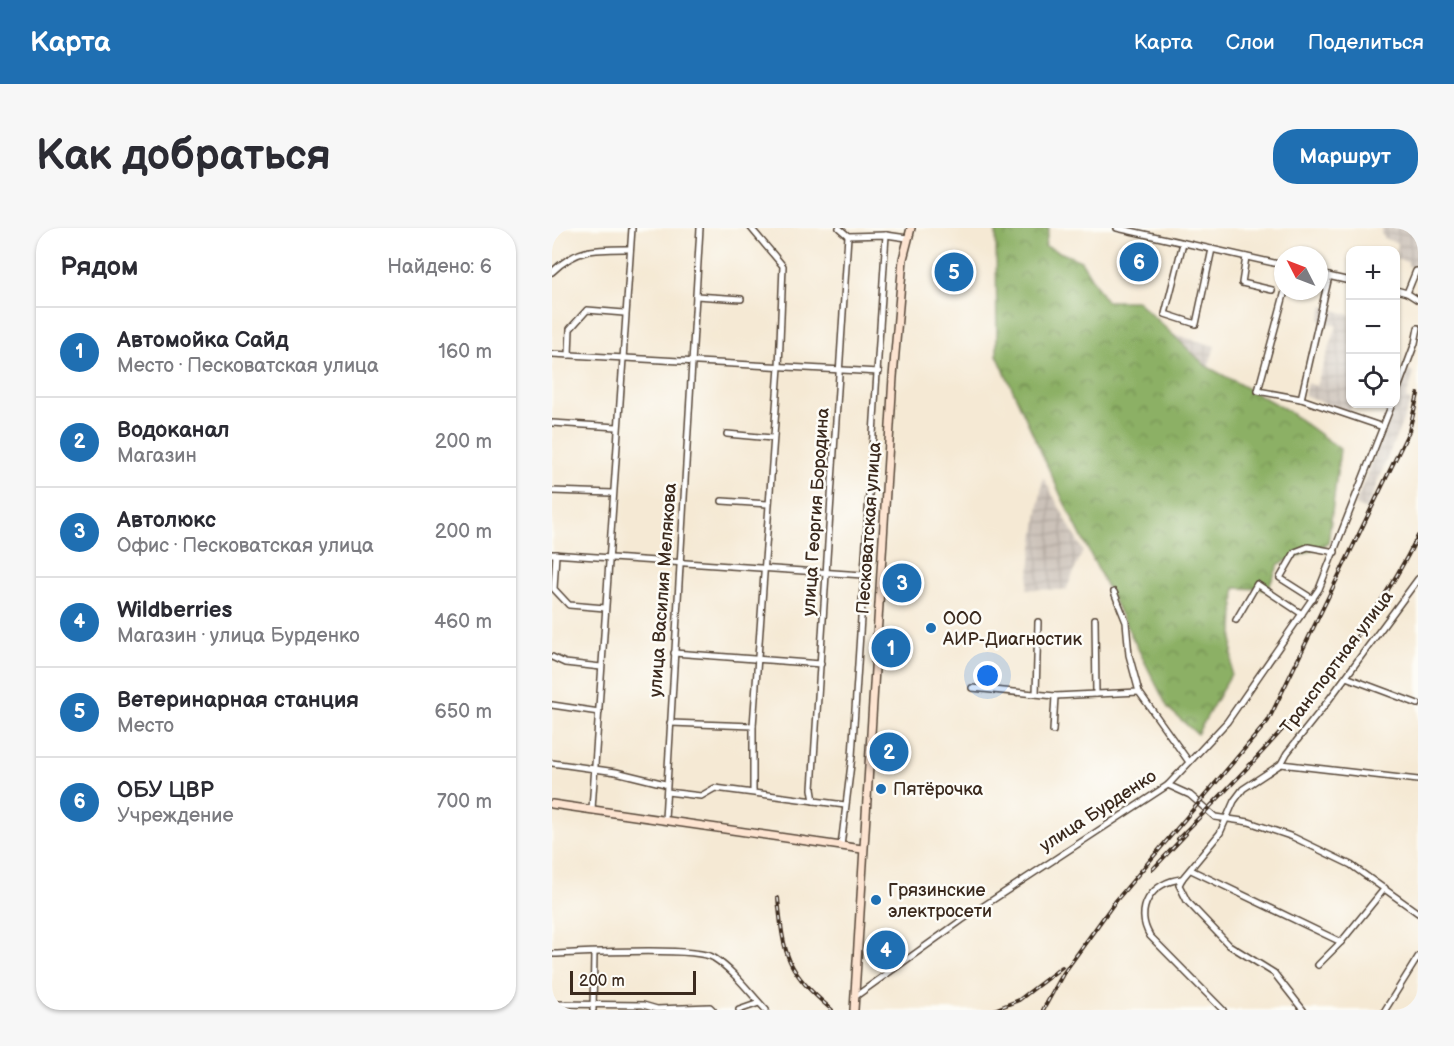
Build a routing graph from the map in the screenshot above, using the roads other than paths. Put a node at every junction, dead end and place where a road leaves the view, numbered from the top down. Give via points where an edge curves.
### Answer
1 (632, 228) edge
2 (700, 228) edge
3 (752, 228) edge
4 (839, 228) edge
5 (911, 228) edge
6 (1117, 228) edge
7 (886, 235) junction
8 (848, 236) junction
9 (907, 238) junction
10 (1183, 243) junction
11 (629, 249) junction
12 (1212, 249) junction
13 (1246, 257) junction
14 (1274, 264) edge
15 (1418, 271) edge
16 (552, 272) edge
17 (1329, 276) joint
18 (1346, 280) edge
19 (1272, 290) dead end
20 (1400, 291) edge
21 (1407, 293) junction
22 (696, 296) junction
23 (741, 299) dead end
24 (1283, 300) edge
25 (1418, 300) edge
26 (624, 313) junction
27 (1418, 328) edge
28 (552, 354) edge
29 (569, 355) junction
30 (622, 358) junction
31 (693, 362) junction
32 (779, 367) junction
33 (840, 370) junction
34 (879, 372) junction
35 (1400, 381) edge
36 (1301, 399) junction
37 (1390, 408) edge
38 (552, 423) edge
39 (617, 427) junction
40 (1383, 427) junction
41 (727, 434) dead end
42 (772, 438) junction
43 (552, 491) edge
44 (613, 493) junction
45 (722, 501) dead end
46 (768, 504) junction
47 (1335, 552) junction
48 (554, 554) edge
49 (609, 558) junction
50 (680, 562) junction
51 (765, 568) junction
52 (827, 573) junction
53 (863, 575) junction
54 (1418, 579) edge
55 (1114, 592) dead end
56 (1313, 599) junction
57 (605, 608) junction
58 (1302, 615) junction
59 (1095, 619) dead end
60 (1236, 620) dead end
61 (1038, 622) dead end
62 (674, 653) junction
63 (552, 657) edge
64 (757, 660) junction
65 (821, 663) junction
66 (601, 667) junction
67 (1346, 677) junction
68 (972, 688) dead end
69 (1139, 692) junction
70 (1036, 694) junction
71 (1096, 694) junction
72 (1054, 696) junction
73 (1418, 704) edge
74 (552, 705) edge
75 (599, 712) junction
76 (670, 723) junction
77 (753, 726) junction
78 (1053, 731) dead end
79 (1188, 762) junction
80 (552, 763) edge
81 (1281, 764) junction
82 (595, 768) junction
83 (1418, 780) edge
84 (665, 784) junction
85 (1168, 785) junction
86 (667, 792) junction
87 (753, 792) junction
88 (814, 801) junction
89 (552, 804) edge
90 (844, 805) junction
91 (592, 809) junction
92 (665, 819) junction
93 (1225, 820) junction
94 (841, 846) junction
95 (862, 849) junction
96 (1191, 870) junction
97 (1182, 879) junction
98 (1384, 888) junction
99 (1418, 913) edge
100 (1341, 942) junction
101 (594, 953) junction
102 (552, 954) edge
103 (1418, 957) edge
104 (1318, 965) dead end
105 (856, 996) junction
106 (759, 1003) junction
107 (552, 1004) edge
108 (593, 1007) edge
109 (657, 1009) edge
110 (713, 1010) edge
111 (739, 1010) edge
112 (766, 1010) edge
113 (854, 1010) edge
114 (1223, 1010) edge
115 (1303, 1010) edge
116 (1385, 1010) edge

1 - 11 street
2 - 22 street, улица Василия Мелякова
3 - 32 street via 783,266
4 - 8 street
5 - 9 main road, Песковатская улица
6 - 10 street
7 - 8 street
7 - 9 street
7 - 34 street
8 - 33 street, улица Георгия Бородина
9 - 95 main road, Песковатская улица via 900,284
10 - 12 street
10 - 12 street via 1165,314 1196,324
11 - 16 street via 596,249 568,257
11 - 26 street
12 - 13 street
13 - 14 street
13 - 19 street via 1242,283
15 - 21 street
17 - 18 street
17 - 36 street
20 - 21 street
21 - 25 street
22 - 23 street
22 - 31 street, улица Василия Мелякова
24 - 36 street via 1258,391
26 - 29 street via 587,310 570,329
26 - 30 street
27 - 35 street
28 - 29 street
29 - 30 street
30 - 31 street
30 - 39 street
31 - 32 street
31 - 50 street, улица Василия Мелякова
32 - 33 street
32 - 42 street
33 - 34 street
33 - 52 street, улица Георгия Бородина
34 - 53 street
36 - 40 street
37 - 40 street, улица Бурденко
38 - 39 street
39 - 44 street
40 - 47 street, улица Бурденко
41 - 42 street
42 - 46 street
43 - 44 street
44 - 49 street
45 - 46 street
46 - 51 street
47 - 56 street, улица Бурденко
47 - 56 street via 1308,547 1295,552 1280,578
48 - 49 street
48 - 57 street via 554,589 569,605
49 - 50 street
49 - 57 street
50 - 51 street
50 - 62 street, улица Василия Мелякова
51 - 52 street
51 - 64 street
52 - 53 street
52 - 65 street, улица Георгия Бородина
53 - 90 street via 852,756
54 - 67 street, Транспортная улица
55 - 69 street via 1126,622
56 - 58 street, улица Бурденко
57 - 66 street
58 - 60 street via 1257,585
58 - 79 street, улица Бурденко via 1227,722
59 - 71 street
61 - 70 street
62 - 64 street
62 - 76 street, улица Василия Мелякова
63 - 66 street via 566,663
64 - 65 street
64 - 77 street
65 - 88 street, улица Георгия Бородина
66 - 75 street
67 - 73 street
67 - 81 street, Транспортная улица
68 - 70 street
69 - 71 street
69 - 79 street
70 - 72 street
71 - 72 street
72 - 78 street
74 - 75 street
75 - 82 street
76 - 77 street
76 - 84 street, улица Василия Мелякова
77 - 87 street
79 - 85 street, улица Бурденко
80 - 82 street
81 - 83 street
81 - 93 street via 1243,789
82 - 84 street
82 - 91 street
84 - 86 street, улица Василия Мелякова
85 - 93 street via 1190,795 1215,818
85 - 105 street, улица Бурденко via 962,920
86 - 87 street via 701,796 715,788
86 - 92 street, улица Василия Мелякова
87 - 88 street
88 - 90 street
89 - 91 main road
90 - 94 street
91 - 92 main road
92 - 94 main road
93 - 96 street
93 - 98 street via 1249,822 1293,837 1351,865
94 - 95 main road
95 - 105 main road, Песковатская улица
96 - 97 street
96 - 100 street
97 - 114 street via 1171,880 1150,895 1144,904 1144,925 1150,936
97 - 115 street via 1179,885 1187,902 1229,945 1274,973
98 - 99 street
98 - 100 street
100 - 104 street
101 - 102 street
101 - 106 street via 692,953 715,958
101 - 108 street
103 - 116 street
105 - 113 main road, Песковатская улица
106 - 111 street
106 - 112 street
107 - 108 street
108 - 109 street via 643,1005
109 - 110 street

